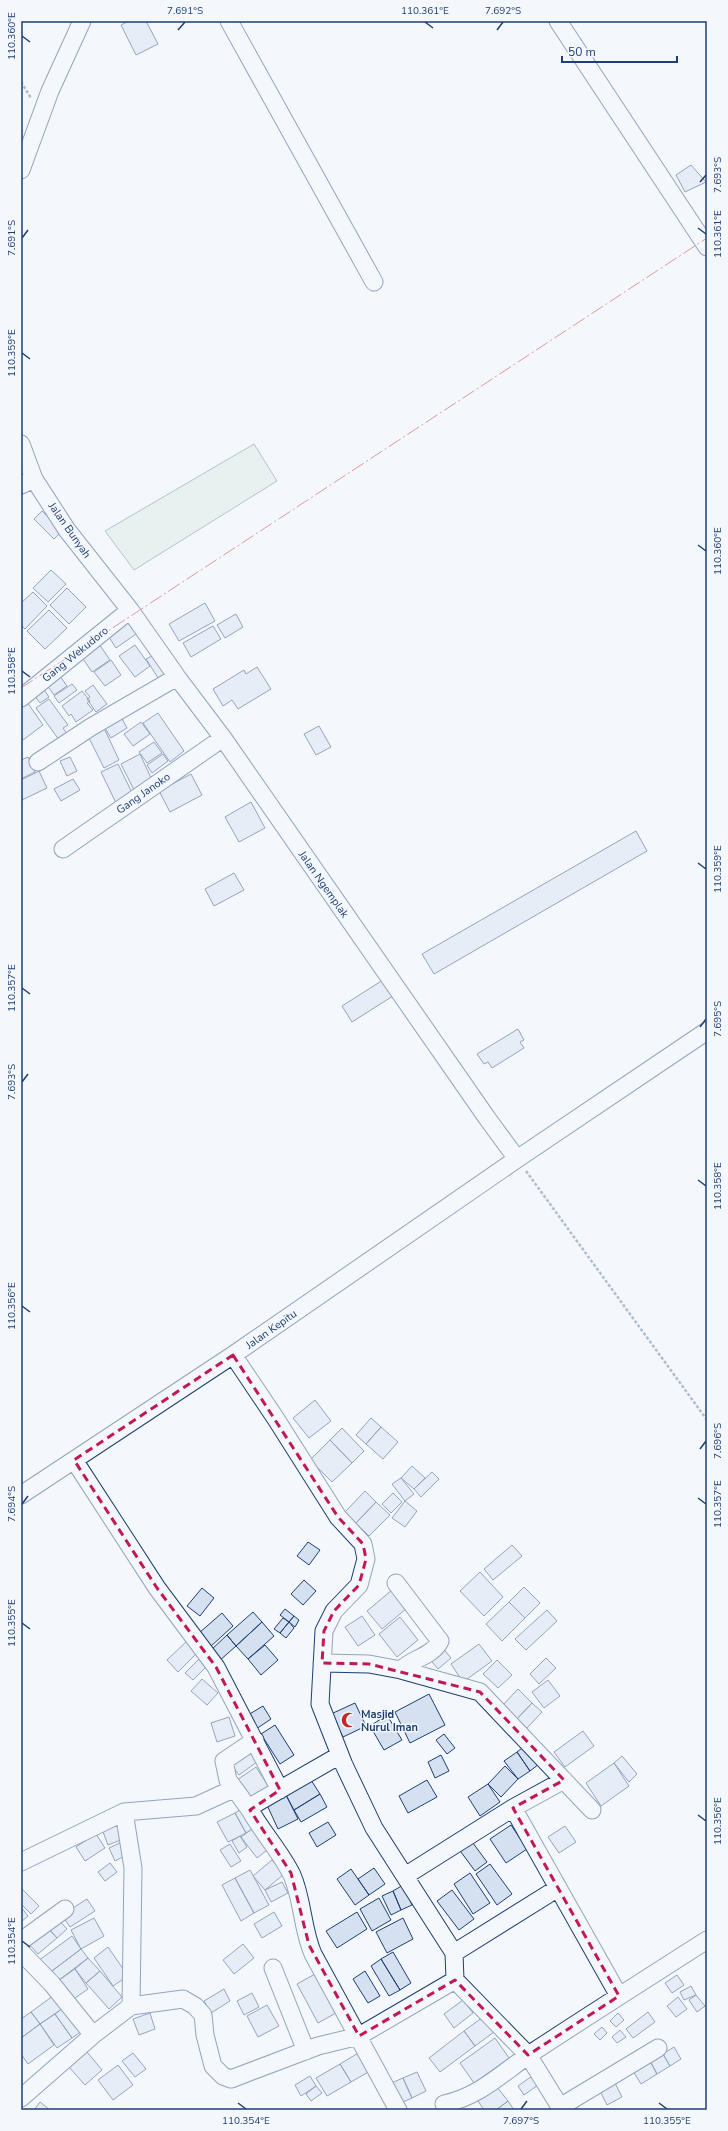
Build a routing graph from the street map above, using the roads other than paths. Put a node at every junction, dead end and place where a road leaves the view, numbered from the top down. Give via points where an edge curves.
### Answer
1 (82, 21) edge
2 (228, 21) edge
3 (558, 21) edge
4 (21, 170) edge
5 (707, 247) edge
6 (374, 282) dead end
7 (21, 444) edge
8 (28, 482) edge
9 (130, 610) junction
10 (177, 677) junction
11 (21, 698) edge
12 (223, 738) junction
13 (38, 762) dead end
14 (63, 849) dead end
15 (707, 1031) edge
16 (517, 1159) junction
17 (233, 1355) junction
18 (74, 1460) junction
19 (21, 1495) edge
20 (396, 1583) dead end
21 (322, 1663) junction
22 (401, 1670) junction
23 (255, 1740) junction
24 (340, 1755) junction
25 (564, 1780) junction
26 (233, 1789) junction
27 (280, 1790) junction
28 (513, 1808) junction
29 (250, 1810) junction
30 (592, 1810) dead end
31 (124, 1812) junction
32 (21, 1862) edge
33 (405, 1876) junction
34 (558, 1888) junction
35 (65, 1909) dead end
36 (707, 1940) edge
37 (21, 1941) edge
38 (21, 1952) edge
39 (454, 1953) junction
40 (273, 1968) dead end
41 (455, 1980) junction
42 (619, 1996) junction
43 (131, 2006) junction
44 (94, 2035) junction
45 (359, 2036) junction
46 (658, 2048) dead end
47 (306, 2051) junction
48 (528, 2055) junction
49 (21, 2098) edge
50 (444, 2104) dead end
51 (561, 2108) edge
52 (398, 2110) edge

1 - 4 street via 50,91
2 - 6 street
3 - 5 street
7 - 8 street, Jalan Bunyah
8 - 9 street, Jalan Bunyah
9 - 10 street, Jalan Ngemplak
9 - 11 street, Gang Wekudoro
10 - 12 street, Jalan Ngemplak
10 - 13 street via 91,727
12 - 14 street, Gang Janoko
12 - 16 street, Jalan Ngemplak
15 - 16 street, Jalan Kepitu
16 - 17 street, Jalan Kepitu
17 - 18 street, Jalan Kepitu
17 - 21 street via 338,1517 363,1544 366,1559 360,1585 334,1611 324,1631
18 - 19 street, Jalan Kepitu
18 - 23 street via 157,1588 216,1667
20 - 22 street via 440,1641 437,1646 412,1660
21 - 22 street via 369,1664
21 - 24 street via 320,1704
22 - 25 street via 480,1692
23 - 26 street via 224,1761 228,1780
23 - 27 street
24 - 27 street
24 - 33 street via 374,1828
25 - 28 street
25 - 30 street
26 - 29 street
26 - 31 street via 196,1806
27 - 29 street via 255,1804
28 - 33 street
28 - 34 street
29 - 45 street via 291,1873 309,1945
31 - 32 street
31 - 43 street via 133,1868
33 - 39 street
34 - 39 street
34 - 42 street
35 - 37 street
36 - 42 street
38 - 44 street via 52,1984
39 - 41 street
40 - 47 street
41 - 45 street
41 - 48 street
42 - 48 street
43 - 44 street
43 - 47 street via 183,1999 195,2006 203,2015 205,2036 213,2066 223,2076 231,2079
44 - 49 street
45 - 47 street
45 - 52 street
46 - 51 street
48 - 50 street via 496,2081 459,2101
48 - 51 street

